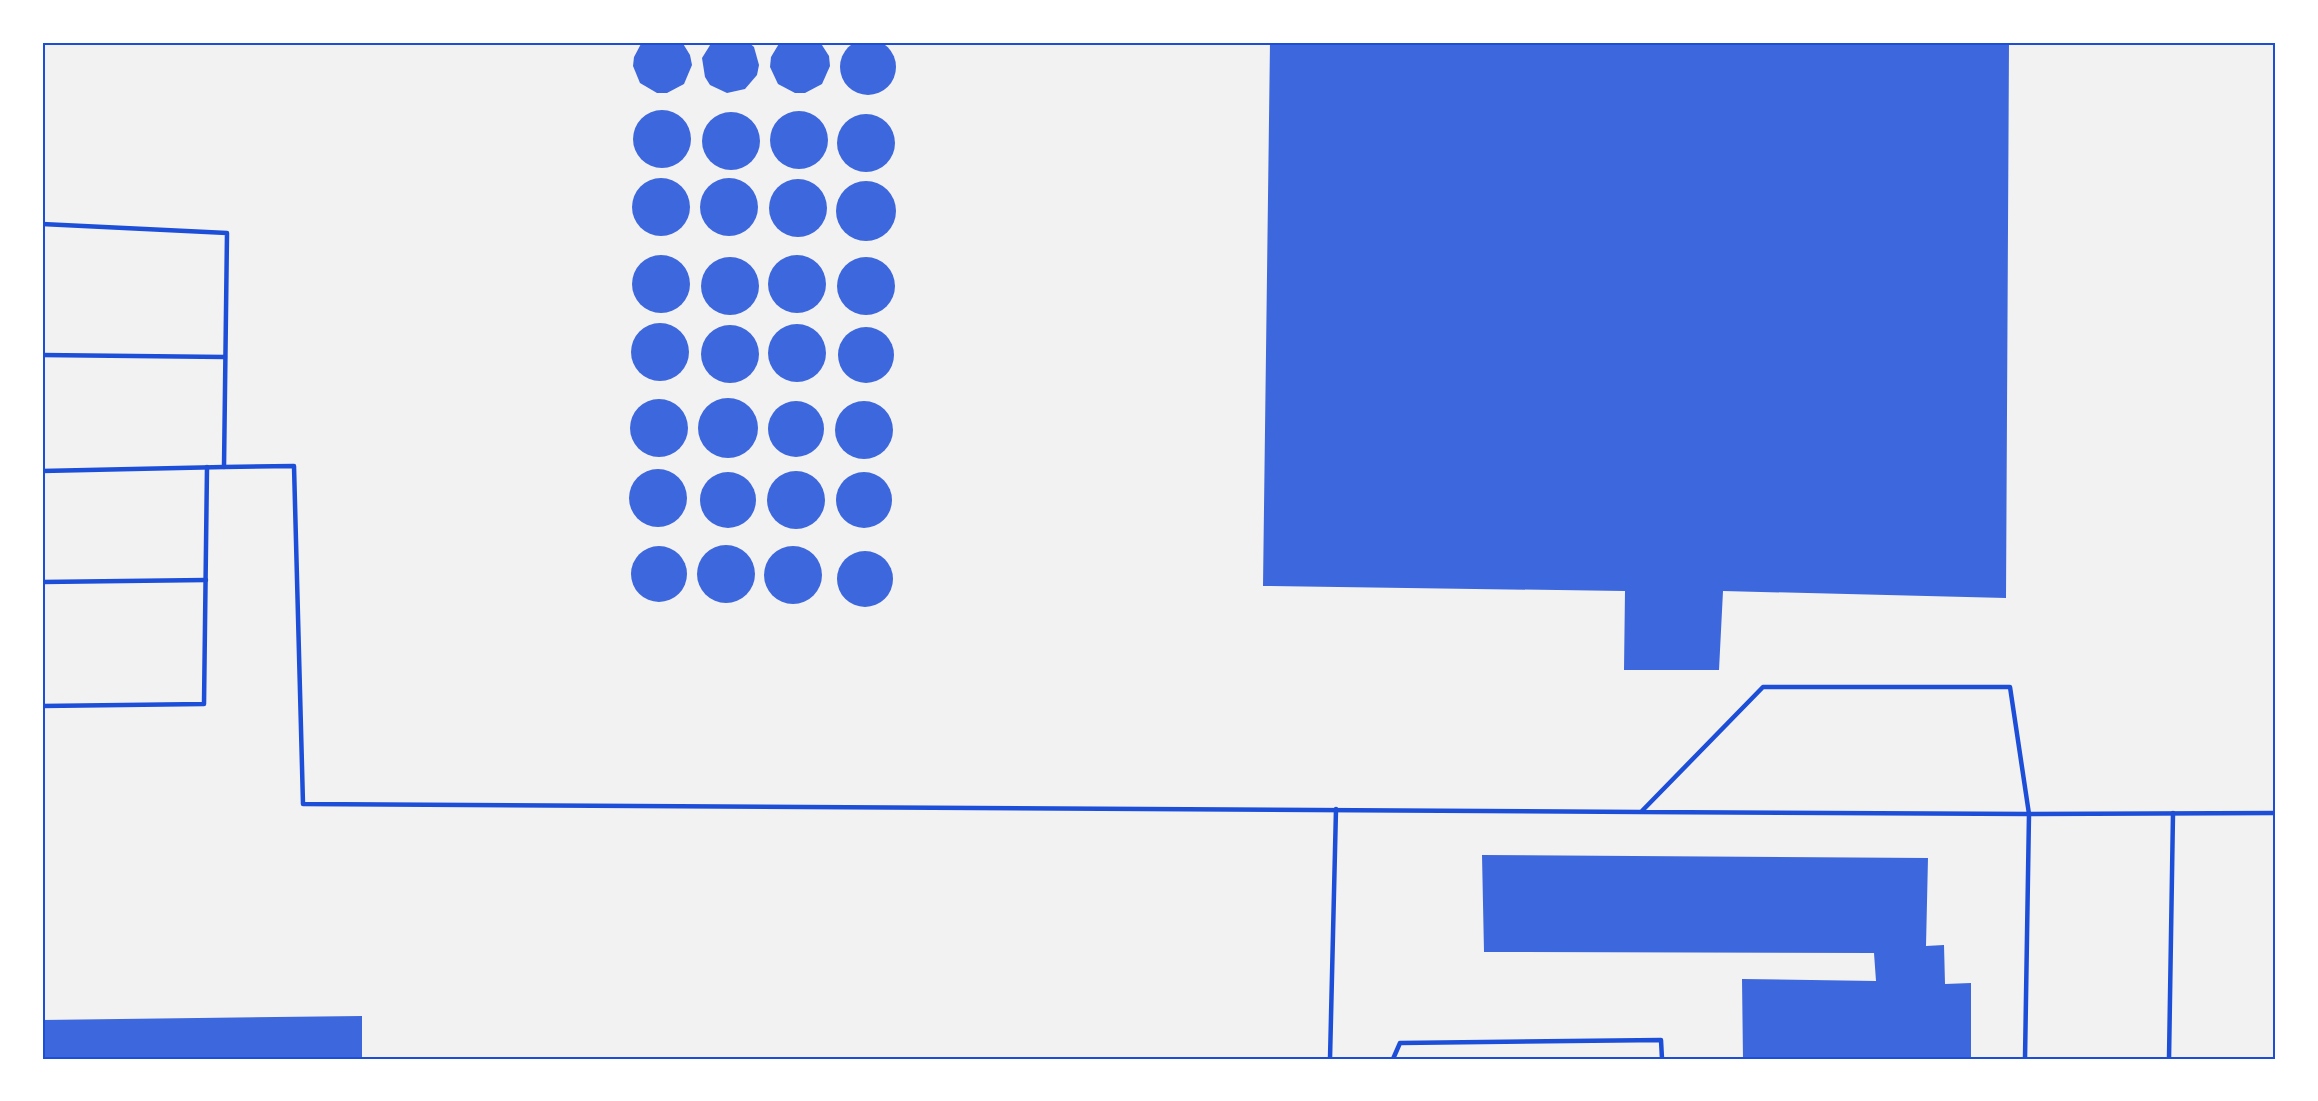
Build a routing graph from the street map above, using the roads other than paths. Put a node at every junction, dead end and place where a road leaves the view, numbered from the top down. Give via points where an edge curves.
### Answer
1 (42, 224) edge
2 (42, 355) edge
3 (225, 357) junction
4 (207, 467) junction
5 (224, 467) junction
6 (42, 471) edge
7 (206, 580) junction
8 (42, 582) edge
9 (42, 705) edge
10 (1336, 809) junction
11 (1641, 812) junction
12 (2173, 813) junction
13 (2276, 813) edge
14 (2029, 814) junction
15 (1330, 1059) edge
16 (1393, 1059) edge
17 (1662, 1059) edge
18 (2025, 1059) edge
19 (2169, 1059) edge

1 - 3 lane via 227,233
2 - 3 lane
3 - 5 lane
4 - 5 lane
4 - 6 lane
4 - 7 lane
5 - 10 lane via 294,466 303,804
7 - 8 lane
7 - 9 lane via 204,704
10 - 11 lane
10 - 15 lane
11 - 14 lane
11 - 14 lane via 1763,687 2010,687
12 - 13 lane
12 - 14 lane
12 - 19 lane
14 - 18 lane
16 - 17 lane via 1400,1042 1661,1040

